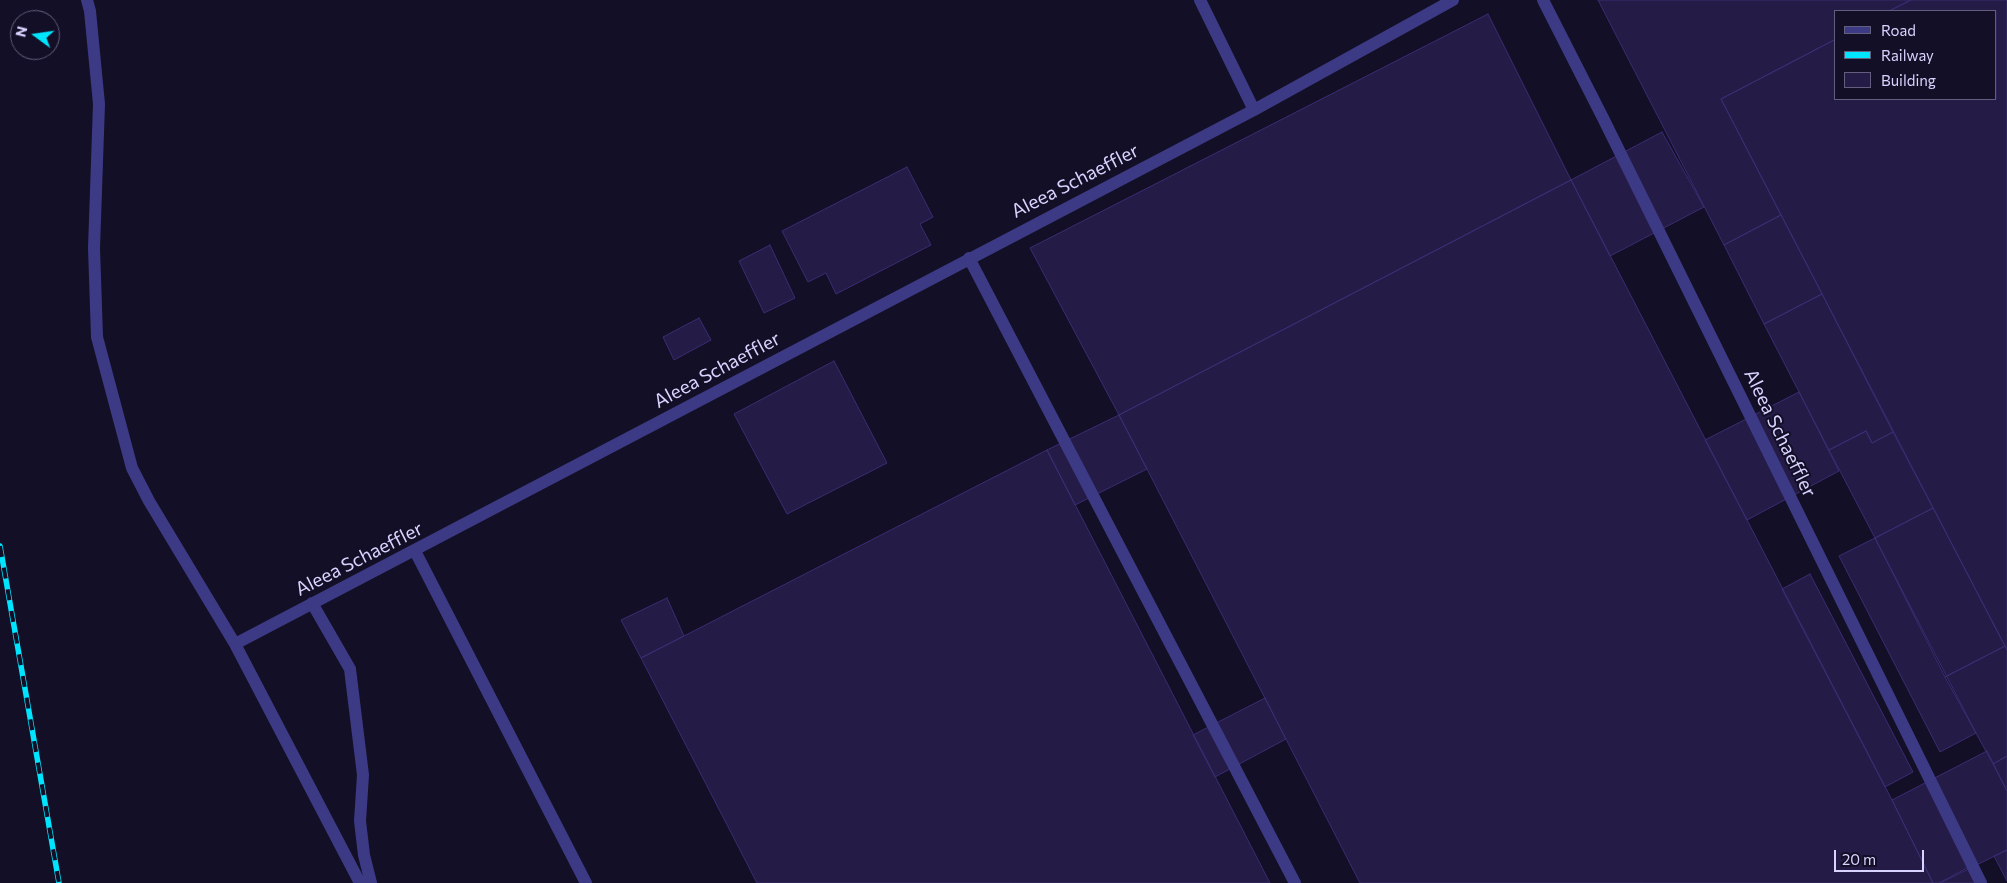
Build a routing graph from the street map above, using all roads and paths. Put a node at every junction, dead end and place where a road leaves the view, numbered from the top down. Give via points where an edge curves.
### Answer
1 (86, 0) edge
2 (1200, 0) edge
3 (1453, 0) edge
4 (1543, 0) edge
5 (1254, 110) junction
6 (969, 258) junction
7 (416, 551) junction
8 (312, 603) junction
9 (234, 644) junction
10 (360, 883) edge
11 (371, 883) edge
12 (586, 883) edge
13 (1295, 883) edge
14 (1981, 883) edge

1 - 9 lane via 90,11 99,104 94,248 97,337 132,468
2 - 5 lane
3 - 5 lane, Aleea Schaeffler
4 - 14 lane, Aleea Schaeffler
5 - 6 lane, Aleea Schaeffler
6 - 7 lane, Aleea Schaeffler
6 - 13 lane
7 - 8 lane, Aleea Schaeffler
7 - 12 lane
8 - 9 lane, Aleea Schaeffler
8 - 11 lane via 350,669 363,775 360,821
9 - 10 lane

